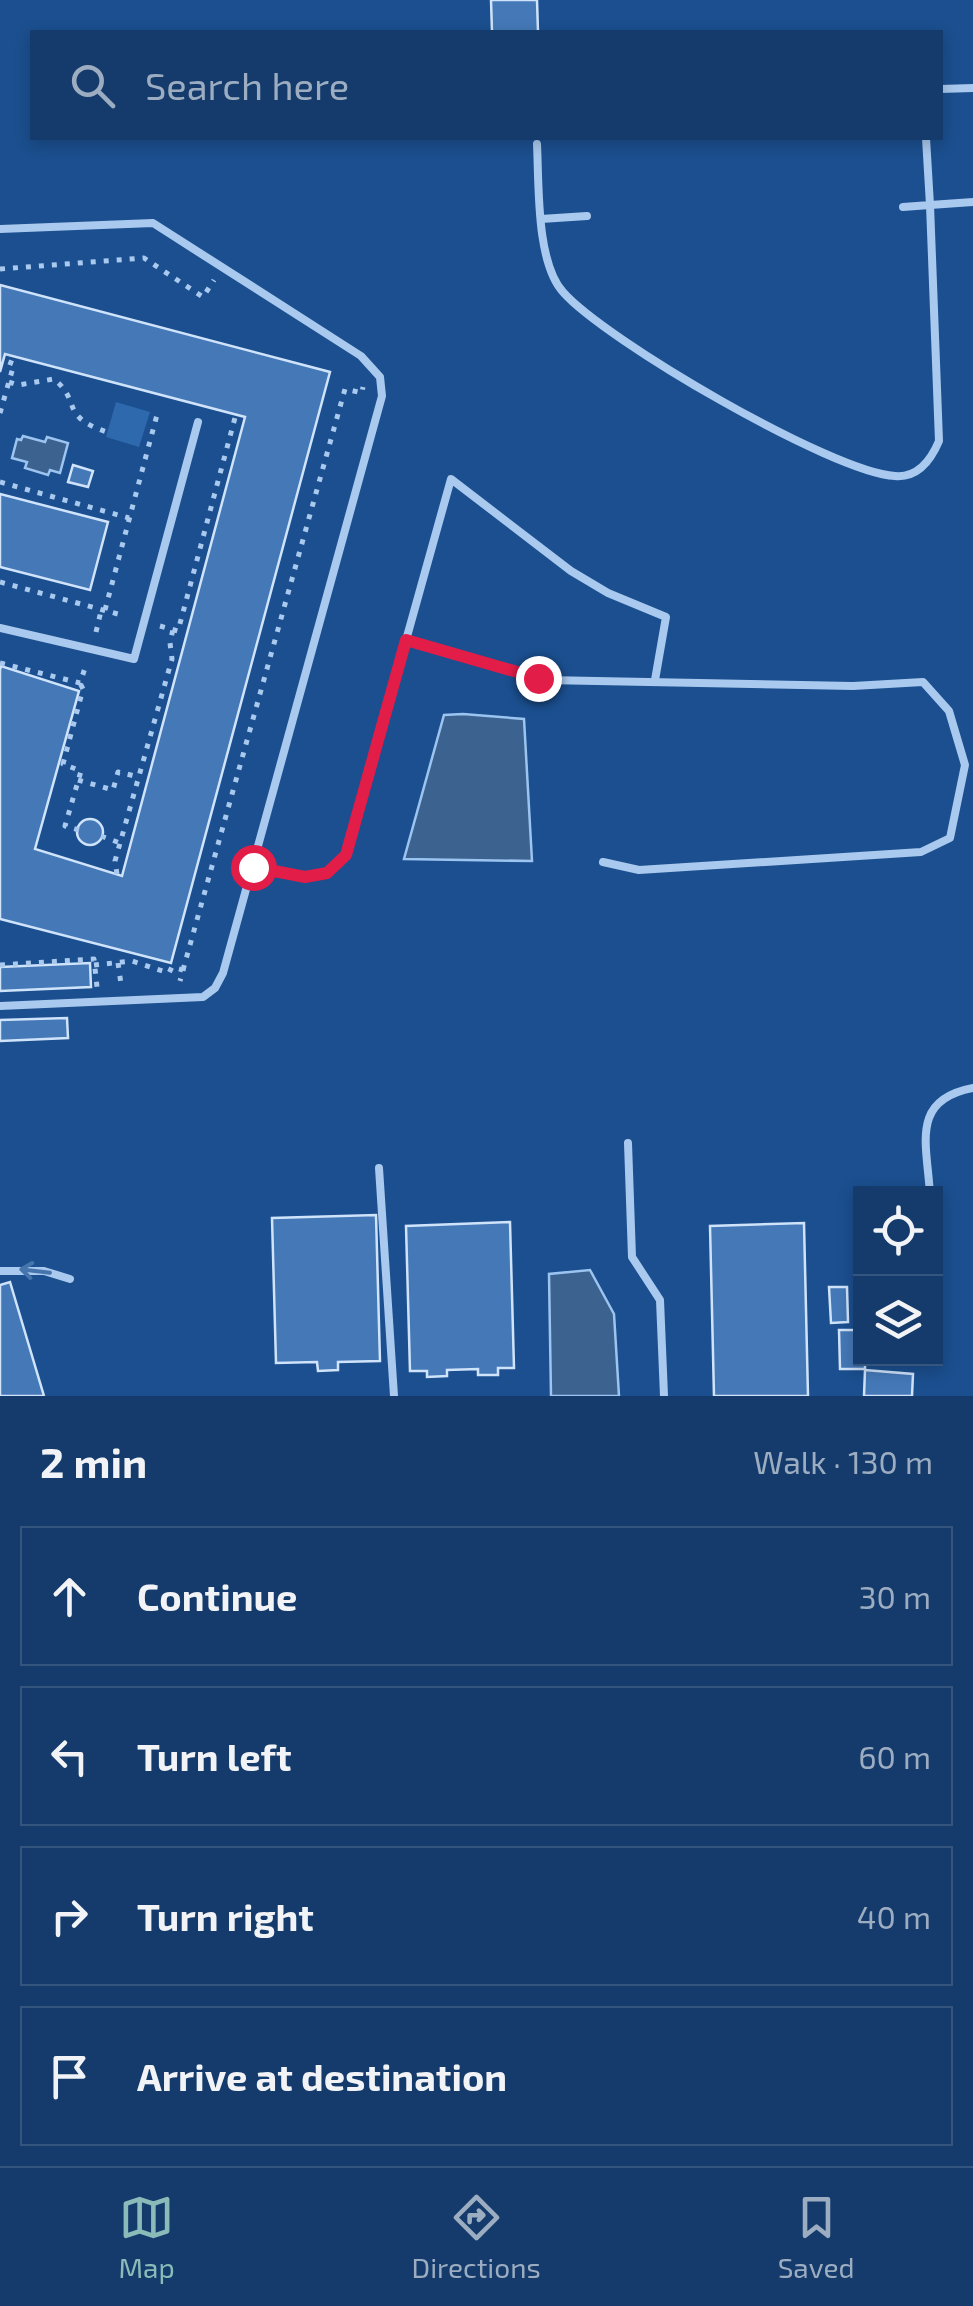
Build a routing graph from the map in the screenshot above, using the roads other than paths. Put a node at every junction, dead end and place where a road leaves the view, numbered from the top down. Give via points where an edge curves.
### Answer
1 (973, 88) edge
2 (943, 89) edge
3 (926, 140) edge
4 (536, 144) dead end
5 (973, 202) edge
6 (930, 205) junction
7 (903, 206) dead end
8 (588, 216) dead end
9 (542, 219) junction
10 (0, 229) edge
11 (198, 422) dead end
12 (0, 628) edge
13 (406, 640) junction
14 (655, 680) junction
15 (969, 765) edge
16 (602, 862) dead end
17 (253, 867) junction
18 (0, 1006) edge
19 (973, 1088) edge
20 (628, 1143) dead end
21 (379, 1168) dead end
22 (930, 1186) edge
23 (0, 1272) edge
24 (70, 1278) dead end
25 (394, 1396) edge
26 (664, 1396) edge

1 - 2 lane
3 - 6 lane
4 - 9 lane
5 - 6 lane
6 - 7 lane
6 - 9 lane via 939,441 932,459 898,477 785,434 609,330 561,291
8 - 9 lane
10 - 17 lane via 153,224 361,356 380,377 382,396
11 - 12 lane via 134,659
13 - 14 lane via 545,680
13 - 14 lane via 451,479 571,571 666,617
13 - 17 lane via 346,855 327,873 305,877
14 - 15 lane via 922,682 949,711
15 - 16 lane via 950,838 921,852 639,870
17 - 18 lane via 224,973 203,997
19 - 22 lane via 949,1093 933,1106 926,1126
20 - 26 lane via 632,1257 660,1300
21 - 25 lane
24 -> 23 lane

